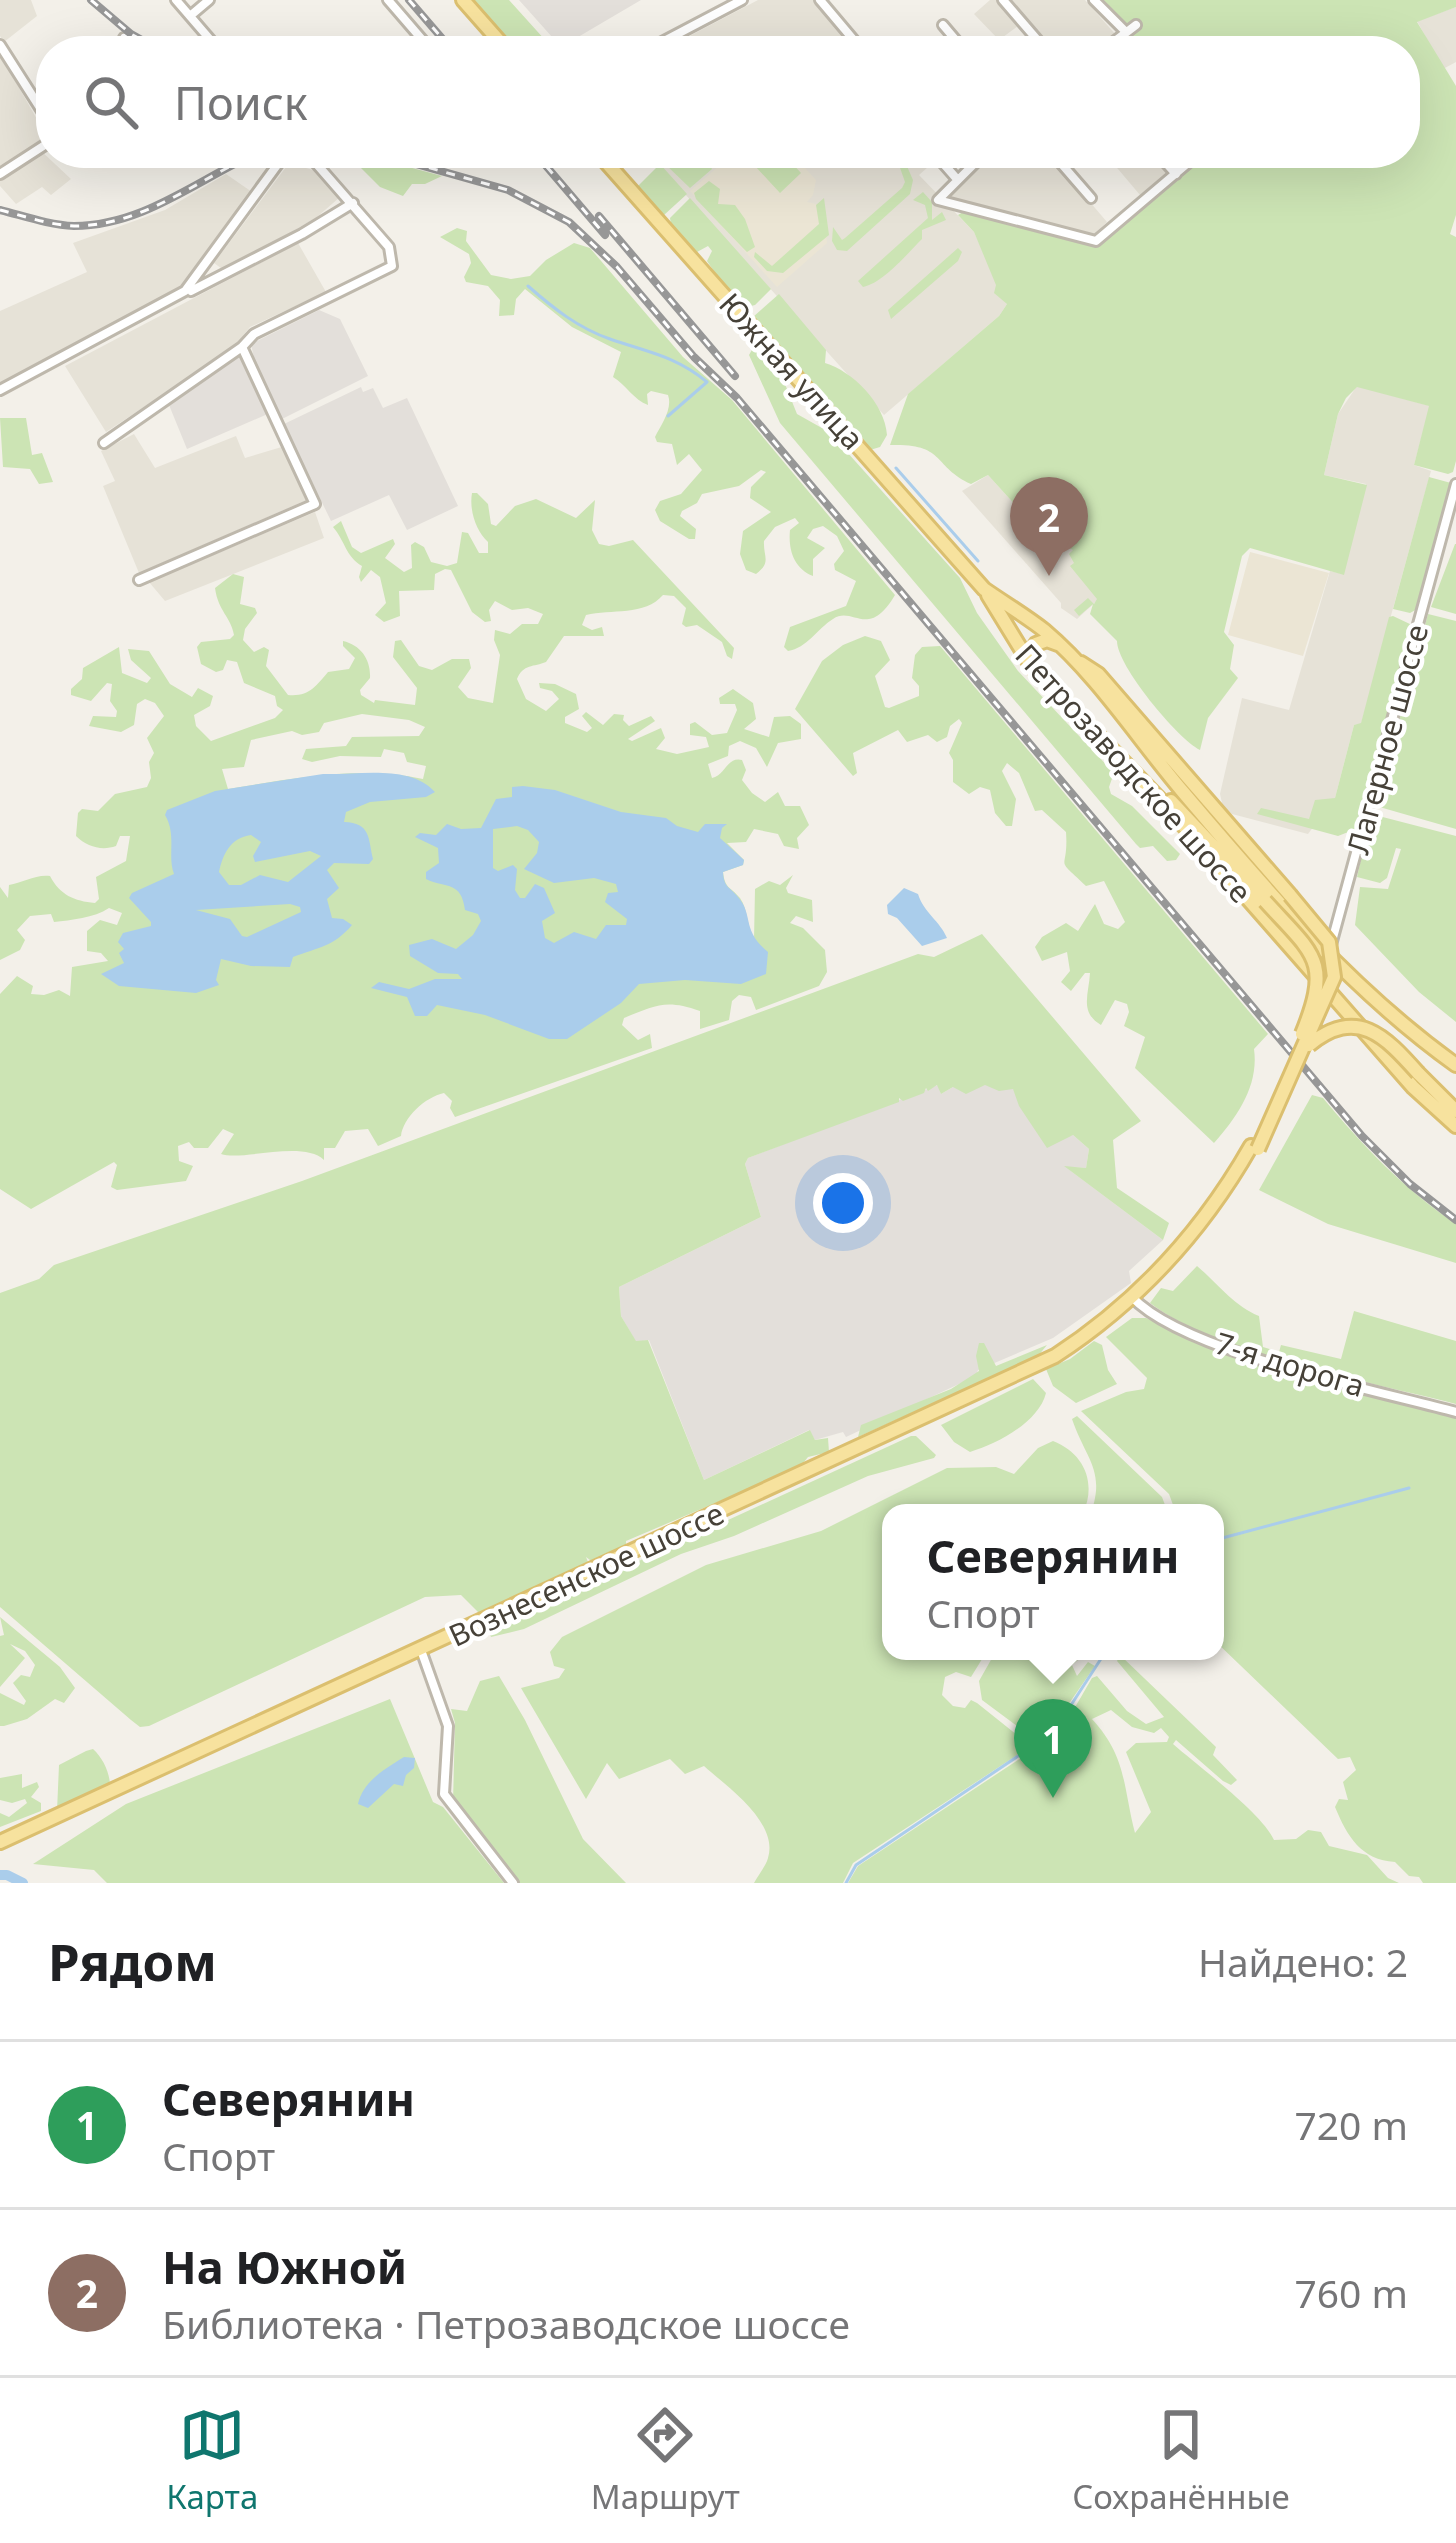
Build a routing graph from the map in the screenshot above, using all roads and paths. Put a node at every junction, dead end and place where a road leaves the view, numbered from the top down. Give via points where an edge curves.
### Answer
1 (176, 0) edge
2 (209, 0) edge
3 (388, 0) edge
4 (463, 0) edge
5 (742, 0) edge
6 (820, 0) edge
7 (1003, 0) edge
8 (1094, 0) edge
9 (190, 16) junction
10 (943, 25) dead end
11 (1136, 25) dead end
12 (1125, 31) junction
13 (207, 36) edge
14 (419, 36) edge
15 (495, 36) edge
16 (674, 36) edge
17 (850, 36) edge
18 (952, 36) edge
19 (1034, 36) edge
20 (1119, 36) edge
21 (0, 45) edge
22 (36, 101) edge
23 (36, 151) edge
24 (275, 168) edge
25 (321, 168) edge
26 (611, 168) edge
27 (947, 168) edge
28 (968, 168) edge
29 (1065, 168) edge
30 (1171, 168) edge
31 (1183, 168) edge
32 (0, 174) edge
33 (1176, 174) junction
34 (956, 178) junction
35 (1091, 198) dead end
36 (353, 202) junction
37 (174, 299) junction
38 (242, 347) junction
39 (0, 390) edge
40 (104, 443) dead end
41 (1456, 484) edge
42 (139, 580) dead end
43 (984, 589) junction
44 (1064, 650) junction
45 (1032, 667) junction
46 (1115, 751) junction
47 (1336, 926) junction
48 (1307, 932) junction
49 (1329, 956) junction
50 (1304, 1049) junction
51 (1456, 1065) edge
52 (1456, 1111) edge
53 (1456, 1126) edge
54 (1254, 1147) junction
55 (1132, 1298) junction
56 (1456, 1412) edge
57 (421, 1649) junction
58 (0, 1842) edge
59 (513, 1883) edge

1 - 9 street
2 - 9 street
3 - 14 street
4 - 15 main road
5 - 16 street
6 - 17 street
7 - 19 street
8 - 12 street
9 - 13 street
10 - 18 street
11 - 12 street
12 - 20 street
21 - 22 street
23 - 32 street
24 - 37 street
25 - 36 street
26 - 43 main road, Южная улица
27 - 34 street
28 - 34 street
29 - 35 street
30 - 33 street
31 - 33 street
33 - 34 street via 1096,241 938,200
36 - 37 street
36 - 38 street via 389,247 393,262 385,273 254,334
37 - 39 street
38 - 40 street
38 - 42 street via 315,504
41 - 47 street, Лагерное шоссе
43 - 44 main road, Петрозаводское шоссе
43 - 45 main road, Петрозаводское шоссе
44 - 45 main road via 1047,640 1036,644
44 - 48 main road, Петрозаводское шоссе
44 - 50 main road, Вознесенское шоссе, bridge via 1098,674 1329,942 1329,992
45 - 46 main road, Петрозаводское шоссе
46 - 53 main road, Петрозаводское шоссе
46 - 54 main road, Вознесенское шоссе, bridge via 1199,827 1318,970 1318,989
47 - 48 street via 1323,935
47 - 49 street, Лагерное шоссе
48 - 49 main road, Петрозаводское шоссе
49 - 51 main road, Петрозаводское шоссе
50 - 52 main road, bridge via 1329,1031 1361,1028 1388,1040
50 - 54 main road, Вознесенское шоссе, bridge
54 - 55 main road, Вознесенское шоссе via 1213,1208
55 - 56 street, 7-я дорога via 1234,1352
55 - 57 main road, Вознесенское шоссе via 1022,1374
57 - 58 main road, Вознесенское шоссе
57 - 59 street via 448,1726 444,1794

